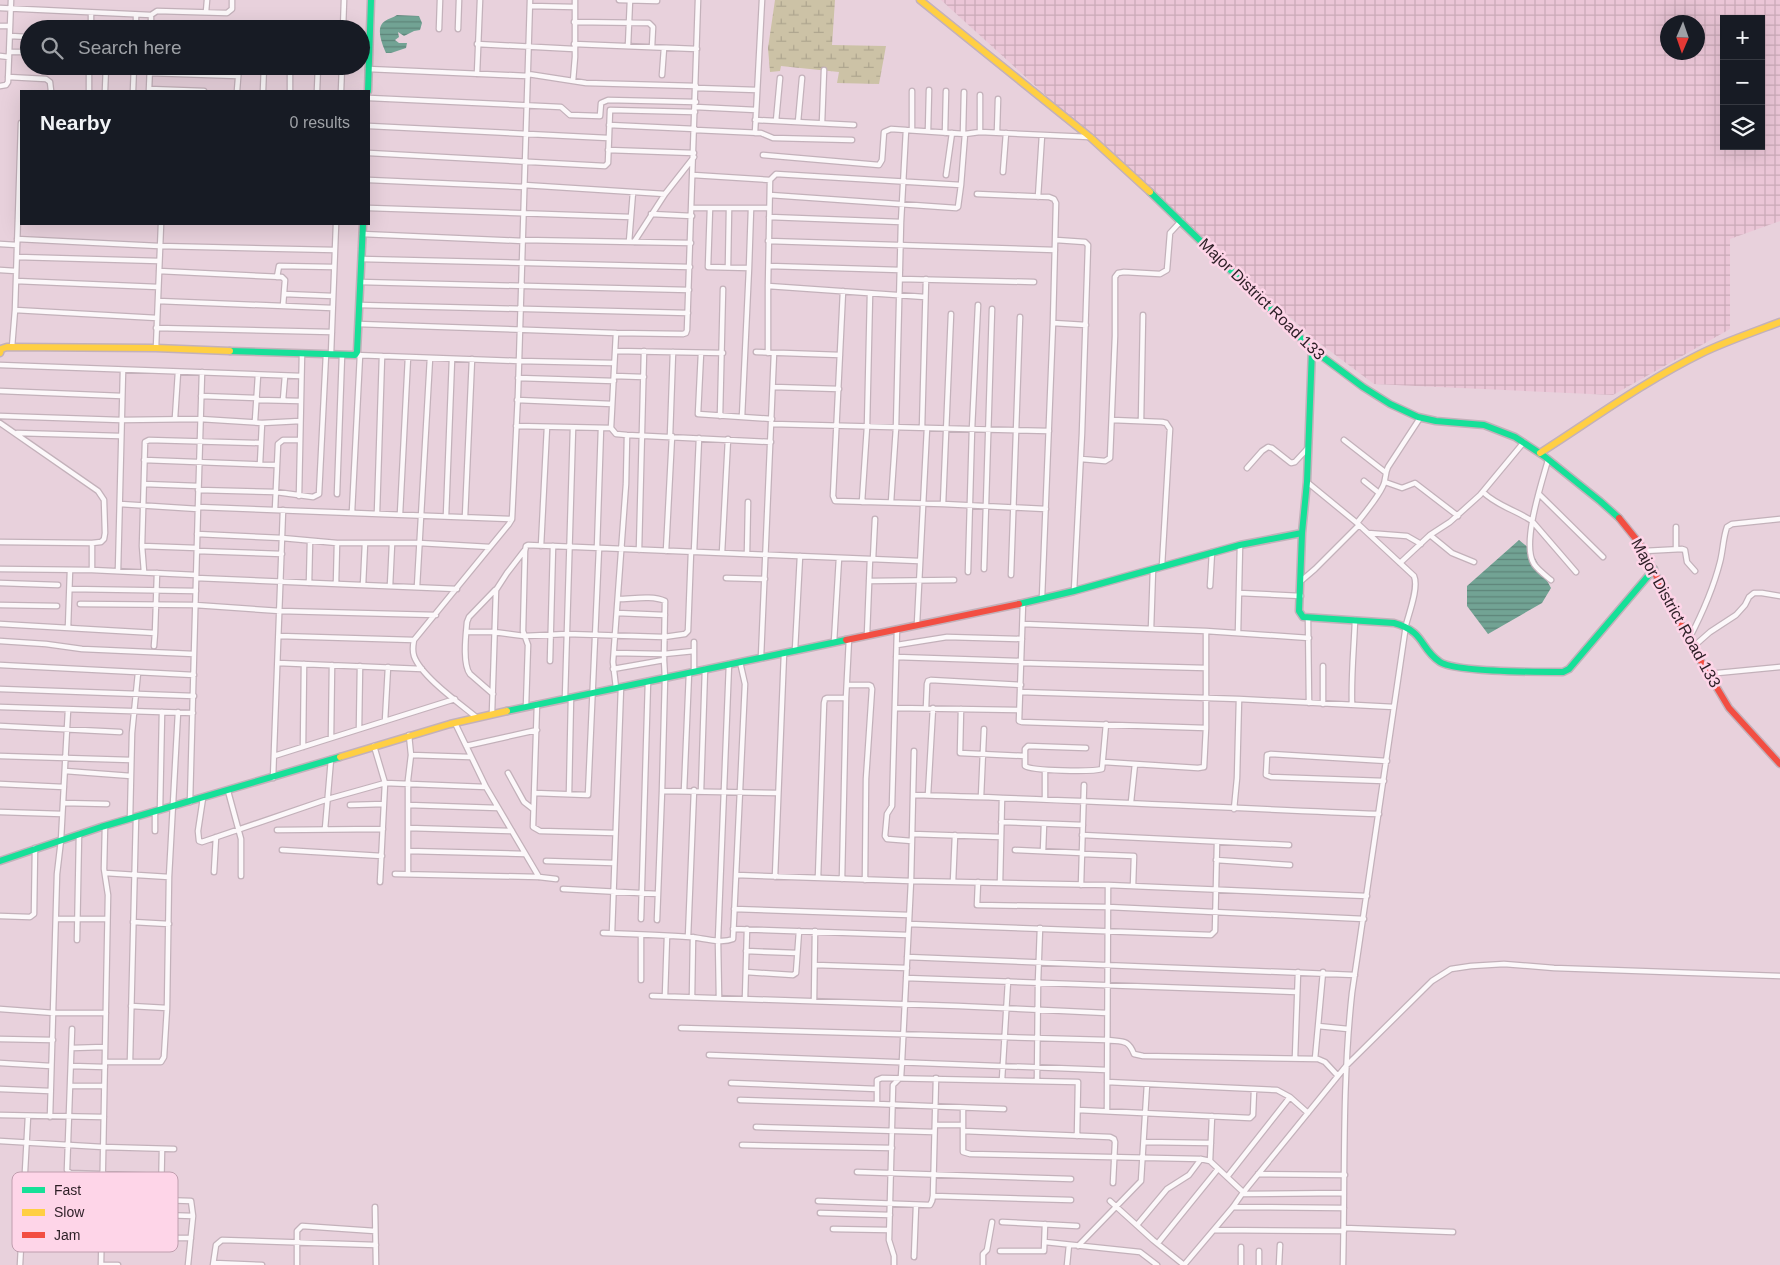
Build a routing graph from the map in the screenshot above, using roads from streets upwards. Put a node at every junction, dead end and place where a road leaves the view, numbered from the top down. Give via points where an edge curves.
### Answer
1 (11, 0) edge
2 (207, 0) edge
3 (232, 0) edge
4 (344, 0) edge
5 (370, 0) edge
6 (440, 0) edge
7 (459, 0) edge
8 (480, 0) edge
9 (530, 0) edge
10 (575, 0) edge
11 (619, 0) edge
12 (630, 0) edge
13 (698, 0) edge
14 (762, 0) edge
15 (920, 0) edge
16 (657, 2) dead end
17 (530, 6) junction
18 (575, 7) junction
19 (0, 8) edge
20 (11, 9) junction
21 (206, 12) junction
22 (91, 13) junction
23 (136, 15) junction
24 (151, 16) junction
25 (91, 20) edge
26 (136, 20) edge
27 (151, 20) edge
28 (343, 20) edge
29 (369, 20) edge
30 (574, 22) junction
31 (629, 23) junction
32 (0, 26) edge
33 (10, 26) junction
34 (439, 29) dead end
35 (458, 29) dead end
36 (10, 36) junction
37 (20, 37) edge
38 (477, 44) junction
39 (528, 46) junction
40 (574, 46) junction
41 (628, 46) junction
42 (652, 47) junction
43 (664, 48) junction
44 (698, 48) junction
45 (20, 53) edge
46 (9, 54) junction
47 (0, 56) edge
48 (370, 70) edge
49 (824, 70) dead end
50 (477, 74) junction
51 (89, 75) edge
52 (105, 75) edge
53 (133, 75) edge
54 (150, 75) edge
55 (209, 75) edge
56 (264, 75) edge
57 (290, 75) edge
58 (318, 75) edge
59 (342, 75) edge
60 (368, 75) edge
61 (528, 75) junction
62 (662, 75) dead end
63 (238, 76) joint
64 (8, 77) junction
65 (780, 78) dead end
66 (802, 78) dead end
67 (573, 81) junction
68 (0, 86) edge
69 (696, 87) junction
70 (51, 90) edge
71 (88, 90) edge
72 (104, 90) edge
73 (132, 90) edge
74 (149, 90) edge
75 (237, 90) edge
76 (263, 90) edge
77 (290, 90) edge
78 (317, 90) edge
79 (341, 90) edge
80 (368, 90) edge
81 (757, 90) junction
82 (929, 90) dead end
83 (912, 91) dead end
84 (946, 91) dead end
85 (964, 92) dead end
86 (980, 95) dead end
87 (370, 98) edge
88 (998, 99) dead end
89 (527, 105) junction
90 (695, 107) junction
91 (756, 110) junction
92 (600, 116) junction
93 (609, 117) junction
94 (756, 120) junction
95 (776, 121) junction
96 (798, 122) junction
97 (822, 123) junction
98 (854, 125) dead end
99 (370, 126) edge
100 (609, 126) junction
101 (695, 130) junction
102 (909, 130) junction
103 (928, 131) junction
104 (944, 132) junction
105 (980, 132) junction
106 (997, 132) junction
107 (526, 133) junction
108 (755, 133) junction
109 (952, 133) junction
110 (1006, 133) junction
111 (964, 134) junction
112 (1042, 134) junction
113 (1090, 137) junction
114 (608, 138) junction
115 (852, 140) dead end
116 (608, 150) junction
117 (370, 153) edge
118 (694, 155) junction
119 (763, 155) dead end
120 (525, 162) junction
121 (1003, 172) dead end
122 (693, 175) junction
123 (946, 175) dead end
124 (370, 180) edge
125 (770, 180) junction
126 (904, 182) junction
127 (961, 185) junction
128 (524, 186) junction
129 (633, 192) junction
130 (665, 194) junction
131 (977, 194) dead end
132 (770, 196) junction
133 (1038, 197) junction
134 (903, 203) junction
135 (370, 208) edge
136 (692, 208) junction
137 (710, 208) junction
138 (769, 208) junction
139 (730, 209) junction
140 (751, 209) junction
141 (20, 212) edge
142 (524, 213) junction
143 (652, 214) junction
144 (692, 216) junction
145 (631, 217) junction
146 (769, 217) junction
147 (1181, 221) junction
148 (901, 222) junction
149 (161, 225) edge
150 (336, 225) edge
151 (362, 225) edge
152 (362, 234) junction
153 (523, 240) junction
154 (1056, 240) junction
155 (768, 241) junction
156 (17, 242) junction
157 (632, 242) junction
158 (690, 243) junction
159 (0, 244) edge
160 (159, 246) junction
161 (901, 246) junction
162 (335, 250) junction
163 (1055, 250) junction
164 (17, 257) junction
165 (361, 259) junction
166 (159, 261) junction
167 (522, 263) junction
168 (769, 266) junction
169 (334, 267) junction
170 (690, 267) junction
171 (728, 268) junction
172 (749, 268) junction
173 (0, 270) edge
174 (900, 270) junction
175 (16, 271) junction
176 (159, 271) junction
177 (277, 277) junction
178 (900, 279) junction
179 (926, 279) junction
180 (16, 281) junction
181 (360, 282) junction
182 (1034, 282) dead end
183 (768, 286) junction
184 (158, 287) junction
185 (521, 287) junction
186 (724, 289) dead end
187 (689, 290) junction
188 (843, 291) junction
189 (284, 294) junction
190 (870, 294) junction
191 (333, 296) junction
192 (900, 296) junction
193 (925, 297) junction
194 (158, 301) junction
195 (359, 305) junction
196 (978, 305) dead end
197 (283, 306) junction
198 (332, 308) junction
199 (992, 309) dead end
200 (15, 310) junction
201 (520, 310) junction
202 (688, 313) junction
203 (951, 314) dead end
204 (1143, 315) dead end
205 (1020, 317) dead end
206 (157, 318) junction
207 (1780, 322) edge
208 (1053, 323) junction
209 (358, 324) junction
210 (1086, 325) junction
211 (156, 328) junction
212 (520, 330) junction
213 (332, 332) junction
214 (616, 333) junction
215 (12, 347) junction
216 (156, 348) junction
217 (1, 349) edge
218 (1312, 349) junction
219 (615, 351) junction
220 (644, 352) junction
221 (673, 352) junction
222 (756, 352) dead end
223 (768, 352) junction
224 (302, 353) junction
225 (701, 353) junction
226 (723, 353) junction
227 (774, 353) junction
228 (328, 354) junction
229 (342, 355) junction
230 (357, 355) junction
231 (840, 355) junction
232 (382, 356) junction
233 (408, 357) junction
234 (430, 358) junction
235 (452, 358) junction
236 (472, 359) junction
237 (519, 361) junction
238 (614, 363) junction
239 (0, 366) edge
240 (123, 370) junction
241 (178, 372) junction
242 (202, 372) junction
243 (258, 375) junction
244 (285, 376) junction
245 (301, 376) junction
246 (644, 376) junction
247 (518, 378) junction
248 (614, 378) junction
249 (773, 387) junction
250 (839, 390) junction
251 (0, 391) edge
252 (122, 396) junction
253 (201, 396) junction
254 (257, 399) junction
255 (283, 400) junction
256 (517, 400) junction
257 (300, 401) junction
258 (612, 404) junction
259 (0, 416) edge
260 (720, 416) junction
261 (742, 417) junction
262 (175, 418) junction
263 (200, 418) junction
264 (1420, 418) junction
265 (121, 420) junction
266 (1112, 420) junction
267 (255, 421) junction
268 (300, 421) junction
269 (1141, 421) junction
270 (772, 422) junction
271 (0, 423) edge
272 (262, 423) junction
273 (516, 426) junction
274 (838, 426) junction
275 (547, 427) junction
276 (866, 427) junction
277 (573, 428) junction
278 (601, 428) junction
279 (611, 428) junction
280 (896, 428) junction
281 (924, 428) junction
282 (947, 429) junction
283 (972, 430) junction
284 (988, 430) junction
285 (1016, 430) junction
286 (1049, 431) junction
287 (16, 434) junction
288 (627, 435) junction
289 (120, 436) junction
290 (643, 436) junction
291 (671, 436) junction
292 (699, 438) junction
293 (728, 439) junction
294 (300, 440) junction
295 (1344, 440) dead end
296 (200, 442) junction
297 (771, 442) junction
298 (1524, 442) junction
299 (260, 443) junction
300 (1307, 449) junction
301 (1540, 453) junction
302 (1081, 459) junction
303 (144, 460) junction
304 (1548, 460) junction
305 (199, 462) junction
306 (260, 464) junction
307 (277, 465) junction
308 (1248, 468) dead end
309 (1385, 472) junction
310 (1308, 482) junction
311 (1364, 482) dead end
312 (1385, 482) junction
313 (144, 484) junction
314 (198, 488) junction
315 (276, 492) junction
316 (1483, 492) junction
317 (1379, 493) junction
318 (337, 494) dead end
319 (1539, 494) junction
320 (299, 496) junction
321 (748, 502) dead end
322 (862, 502) junction
323 (892, 502) junction
324 (923, 503) junction
325 (120, 504) junction
326 (943, 504) junction
327 (143, 506) junction
328 (969, 506) junction
329 (986, 506) junction
330 (198, 508) junction
331 (1013, 508) junction
332 (1046, 509) junction
333 (275, 510) junction
334 (283, 510) junction
335 (352, 512) junction
336 (377, 513) junction
337 (400, 514) junction
338 (422, 515) junction
339 (446, 516) junction
340 (465, 516) junction
341 (1458, 516) junction
342 (875, 518) dead end
343 (512, 519) junction
344 (1780, 519) edge
345 (1532, 521) junction
346 (1358, 524) junction
347 (1676, 526) dead end
348 (1302, 533) junction
349 (1368, 533) junction
350 (197, 534) junction
351 (1430, 536) junction
352 (282, 538) junction
353 (310, 541) junction
354 (0, 542) edge
355 (92, 543) junction
356 (337, 543) junction
357 (365, 543) junction
358 (392, 544) junction
359 (419, 544) junction
360 (1420, 544) junction
361 (1240, 545) junction
362 (142, 546) junction
363 (541, 546) junction
364 (553, 546) junction
365 (490, 547) junction
366 (569, 547) junction
367 (598, 548) junction
368 (620, 549) junction
369 (1676, 549) junction
370 (197, 550) junction
371 (639, 550) junction
372 (525, 551) junction
373 (666, 551) junction
374 (1644, 551) junction
375 (692, 552) junction
376 (1212, 552) junction
377 (722, 553) junction
378 (282, 554) junction
379 (747, 554) junction
380 (766, 555) junction
381 (800, 556) junction
382 (1603, 557) dead end
383 (839, 558) junction
384 (872, 559) junction
385 (919, 561) junction
386 (1474, 562) dead end
387 (1400, 563) junction
388 (1162, 566) junction
389 (0, 569) edge
390 (984, 569) dead end
391 (1153, 569) junction
392 (1654, 569) junction
393 (70, 570) junction
394 (92, 570) junction
395 (118, 571) junction
396 (1696, 571) dead end
397 (144, 572) junction
398 (968, 572) dead end
399 (1576, 572) dead end
400 (158, 573) junction
401 (1011, 575) dead end
402 (196, 576) junction
403 (726, 578) dead end
404 (765, 580) junction
405 (954, 580) dead end
406 (1551, 580) dead end
407 (869, 581) junction
408 (919, 581) junction
409 (1301, 581) junction
410 (281, 582) junction
411 (0, 583) edge
412 (309, 583) junction
413 (336, 584) junction
414 (58, 585) dead end
415 (363, 585) junction
416 (390, 586) junction
417 (1210, 586) dead end
418 (417, 587) junction
419 (70, 589) junction
420 (457, 589) junction
421 (496, 590) junction
422 (157, 591) junction
423 (196, 591) junction
424 (1074, 591) junction
425 (1239, 593) junction
426 (1301, 596) junction
427 (1780, 596) edge
428 (1042, 598) junction
429 (618, 599) junction
430 (1023, 603) junction
431 (80, 604) dead end
432 (0, 605) edge
433 (156, 605) junction
434 (195, 605) junction
435 (57, 606) dead end
436 (280, 610) junction
437 (617, 613) junction
438 (436, 615) junction
439 (665, 615) junction
440 (1308, 618) junction
441 (1355, 620) junction
442 (0, 624) edge
443 (917, 624) junction
444 (1023, 624) junction
445 (1406, 626) junction
446 (68, 628) junction
447 (1151, 628) junction
448 (897, 629) junction
449 (1206, 631) junction
450 (466, 632) junction
451 (494, 632) junction
452 (155, 633) junction
453 (1238, 633) junction
454 (566, 634) junction
455 (595, 635) junction
456 (867, 635) junction
457 (279, 636) junction
458 (524, 636) junction
459 (550, 636) junction
460 (615, 636) junction
461 (664, 637) junction
462 (1308, 638) junction
463 (850, 639) junction
464 (1022, 639) junction
465 (1689, 639) junction
466 (414, 640) junction
467 (0, 641) edge
468 (694, 642) dead end
469 (834, 642) junction
470 (897, 645) junction
471 (154, 646) dead end
472 (1693, 647) junction
473 (694, 650) junction
474 (795, 650) junction
475 (614, 653) junction
476 (784, 653) junction
477 (194, 654) junction
478 (664, 657) junction
479 (762, 657) junction
480 (896, 657) junction
481 (550, 661) dead end
482 (740, 662) junction
483 (1021, 662) junction
484 (278, 664) junction
485 (304, 664) junction
486 (729, 664) junction
487 (0, 665) edge
488 (332, 665) junction
489 (360, 666) junction
490 (1323, 666) dead end
491 (388, 667) junction
492 (1780, 667) edge
493 (1206, 668) junction
494 (422, 669) junction
495 (613, 669) junction
496 (705, 669) junction
497 (691, 672) junction
498 (138, 673) junction
499 (1707, 674) junction
500 (194, 675) junction
501 (665, 678) junction
502 (648, 681) junction
503 (1020, 684) junction
504 (847, 685) junction
505 (618, 687) junction
506 (0, 689) edge
507 (593, 692) junction
508 (1020, 692) junction
509 (136, 693) junction
510 (493, 694) junction
511 (194, 696) junction
512 (568, 698) junction
513 (846, 698) junction
514 (1206, 698) junction
515 (455, 699) junction
516 (1239, 699) junction
517 (1309, 702) junction
518 (537, 704) junction
519 (1323, 704) junction
520 (1352, 704) junction
521 (526, 706) junction
522 (0, 707) edge
523 (1394, 707) junction
524 (896, 708) junction
525 (926, 708) junction
526 (933, 708) junction
527 (961, 709) junction
528 (68, 710) junction
529 (134, 710) junction
530 (1018, 710) junction
531 (162, 712) junction
532 (178, 712) junction
533 (193, 713) junction
534 (492, 713) junction
535 (476, 717) junction
536 (384, 721) junction
537 (455, 723) junction
538 (1106, 724) junction
539 (0, 726) edge
540 (1206, 728) junction
541 (359, 729) junction
542 (984, 729) dead end
543 (67, 730) junction
544 (537, 730) junction
545 (120, 732) dead end
546 (409, 735) junction
547 (331, 738) junction
548 (374, 746) junction
549 (466, 746) junction
550 (303, 747) junction
551 (1086, 748) dead end
552 (914, 751) dead end
553 (983, 754) junction
554 (411, 755) junction
555 (0, 756) edge
556 (274, 756) junction
557 (1025, 756) junction
558 (66, 757) junction
559 (470, 757) junction
560 (131, 760) junction
561 (331, 760) junction
562 (1387, 761) junction
563 (1104, 762) junction
564 (1135, 764) junction
565 (1780, 764) edge
566 (1045, 770) junction
567 (65, 771) junction
568 (508, 773) dead end
569 (130, 776) junction
570 (273, 778) junction
571 (1384, 781) junction
572 (386, 783) junction
573 (0, 784) edge
574 (408, 784) junction
575 (1084, 785) dead end
576 (64, 787) junction
577 (486, 787) junction
578 (662, 790) junction
579 (684, 790) junction
580 (694, 790) junction
581 (228, 791) junction
582 (701, 791) junction
583 (725, 792) junction
584 (740, 792) junction
585 (534, 793) junction
586 (778, 793) junction
587 (569, 794) junction
588 (913, 795) junction
589 (928, 795) junction
590 (981, 797) junction
591 (204, 798) junction
592 (1002, 798) junction
593 (328, 799) junction
594 (1045, 799) junction
595 (1084, 801) junction
596 (190, 802) junction
597 (1132, 802) junction
598 (63, 803) junction
599 (107, 804) dead end
600 (384, 804) junction
601 (350, 805) dead end
602 (408, 805) junction
603 (174, 806) junction
604 (498, 808) junction
605 (1234, 809) junction
606 (533, 810) junction
607 (158, 811) junction
608 (0, 812) edge
609 (62, 814) junction
610 (1379, 814) junction
611 (133, 818) junction
612 (1001, 822) junction
613 (1044, 824) junction
614 (1083, 825) junction
615 (105, 826) junction
616 (383, 828) junction
617 (408, 828) junction
618 (239, 829) junction
619 (326, 829) junction
620 (276, 830) dead end
621 (512, 831) junction
622 (155, 832) dead end
623 (615, 833) junction
624 (79, 834) junction
625 (912, 834) junction
626 (955, 835) junction
627 (1082, 835) junction
628 (216, 837) junction
629 (1001, 837) junction
630 (61, 840) junction
631 (912, 840) junction
632 (1217, 842) junction
633 (1289, 845) dead end
634 (35, 848) junction
635 (282, 850) dead end
636 (1014, 850) dead end
637 (408, 851) junction
638 (1043, 851) junction
639 (525, 854) junction
640 (1082, 854) junction
641 (382, 856) junction
642 (1216, 860) junction
643 (0, 861) edge
644 (546, 861) dead end
645 (614, 863) junction
646 (1290, 865) dead end
647 (214, 872) dead end
648 (105, 873) junction
649 (395, 874) dead end
650 (408, 874) junction
651 (134, 875) junction
652 (736, 875) junction
653 (241, 876) dead end
654 (169, 877) junction
655 (539, 877) junction
656 (775, 877) junction
657 (818, 878) junction
658 (556, 879) dead end
659 (842, 879) junction
660 (865, 880) junction
661 (911, 881) junction
662 (380, 882) dead end
663 (953, 882) junction
664 (978, 882) junction
665 (1000, 883) junction
666 (1081, 884) junction
667 (1108, 885) junction
668 (1133, 886) junction
669 (563, 889) dead end
670 (1215, 890) junction
671 (613, 891) junction
672 (641, 892) junction
673 (658, 894) junction
674 (1367, 896) junction
675 (1108, 907) junction
676 (734, 909) junction
677 (1214, 913) junction
678 (909, 915) junction
679 (0, 916) edge
680 (78, 918) junction
681 (56, 919) junction
682 (107, 919) junction
683 (642, 919) dead end
684 (1364, 919) junction
685 (657, 920) dead end
686 (133, 922) junction
687 (169, 924) junction
688 (909, 924) junction
689 (1040, 928) junction
690 (733, 929) junction
691 (747, 929) junction
692 (1108, 930) junction
693 (798, 931) junction
694 (815, 931) junction
695 (603, 933) dead end
696 (612, 933) junction
697 (641, 935) junction
698 (908, 935) junction
699 (667, 936) junction
700 (690, 937) junction
701 (77, 940) dead end
702 (718, 940) junction
703 (746, 951) junction
704 (797, 953) junction
705 (907, 957) junction
706 (1038, 962) junction
707 (1108, 964) junction
708 (815, 965) junction
709 (907, 968) junction
710 (746, 972) junction
711 (1298, 972) junction
712 (1323, 972) junction
713 (1355, 974) junction
714 (1780, 976) edge
715 (906, 978) junction
716 (641, 980) dead end
717 (1008, 981) junction
718 (1038, 982) junction
719 (1108, 984) junction
720 (1297, 992) junction
721 (652, 996) dead end
722 (665, 996) junction
723 (692, 997) junction
724 (719, 998) junction
725 (745, 999) junction
726 (814, 1001) junction
727 (905, 1004) junction
728 (131, 1006) junction
729 (167, 1008) junction
730 (1006, 1008) junction
731 (1037, 1009) junction
732 (0, 1010) edge
733 (54, 1013) junction
734 (106, 1013) junction
735 (1107, 1014) junction
736 (1318, 1026) junction
737 (681, 1028) dead end
738 (72, 1029) dead end
739 (1348, 1029) junction
740 (903, 1034) junction
741 (1004, 1037) junction
742 (1037, 1038) junction
743 (0, 1039) edge
744 (53, 1040) junction
745 (1107, 1040) junction
746 (72, 1048) junction
747 (104, 1048) junction
748 (709, 1055) dead end
749 (1295, 1058) junction
750 (1315, 1058) junction
751 (130, 1061) junction
752 (902, 1061) junction
753 (0, 1063) edge
754 (105, 1065) junction
755 (1003, 1065) junction
756 (51, 1066) junction
757 (71, 1066) junction
758 (1036, 1066) junction
759 (1346, 1066) junction
760 (1107, 1070) junction
761 (1338, 1076) junction
762 (901, 1077) junction
763 (936, 1078) junction
764 (1002, 1080) junction
765 (1037, 1081) junction
766 (1107, 1082) junction
767 (731, 1083) dead end
768 (1147, 1084) junction
769 (71, 1086) junction
770 (104, 1086) junction
771 (0, 1089) edge
772 (877, 1089) junction
773 (1254, 1090) junction
774 (50, 1091) junction
775 (1290, 1097) junction
776 (740, 1100) dead end
777 (877, 1104) junction
778 (893, 1104) junction
779 (935, 1107) junction
780 (963, 1108) junction
781 (1004, 1109) dead end
782 (1078, 1110) junction
783 (1107, 1111) junction
784 (1145, 1113) junction
785 (1308, 1113) junction
786 (0, 1115) edge
787 (28, 1116) junction
788 (1212, 1116) junction
789 (50, 1117) junction
790 (104, 1117) junction
791 (70, 1118) junction
792 (935, 1124) junction
793 (964, 1125) junction
794 (756, 1127) dead end
795 (892, 1131) junction
796 (963, 1131) junction
797 (934, 1132) junction
798 (1077, 1136) junction
799 (0, 1141) edge
800 (1144, 1142) junction
801 (1211, 1142) junction
802 (27, 1143) junction
803 (68, 1145) junction
804 (742, 1145) dead end
805 (103, 1147) junction
806 (892, 1148) junction
807 (162, 1149) junction
808 (174, 1149) dead end
809 (1114, 1158) junction
810 (1144, 1158) junction
811 (1201, 1160) junction
812 (1210, 1161) junction
813 (1218, 1168) junction
814 (25, 1172) edge
815 (70, 1172) edge
816 (102, 1172) edge
817 (162, 1172) edge
818 (857, 1172) dead end
819 (891, 1173) junction
820 (934, 1174) junction
821 (1258, 1174) junction
822 (1345, 1175) junction
823 (1227, 1177) junction
824 (1071, 1179) dead end
825 (1113, 1183) dead end
826 (1242, 1193) junction
827 (1344, 1193) junction
828 (933, 1196) junction
829 (178, 1200) edge
830 (1071, 1200) dead end
831 (1110, 1200) dead end
832 (818, 1201) dead end
833 (890, 1204) junction
834 (916, 1206) junction
835 (1117, 1207) junction
836 (375, 1208) dead end
837 (1233, 1208) junction
838 (1344, 1208) junction
839 (820, 1213) dead end
840 (178, 1215) edge
841 (890, 1215) junction
842 (193, 1216) junction
843 (992, 1222) dead end
844 (1002, 1222) dead end
845 (1045, 1224) junction
846 (1137, 1225) junction
847 (1077, 1226) dead end
848 (833, 1229) dead end
849 (1344, 1229) junction
850 (889, 1230) junction
851 (1214, 1230) junction
852 (375, 1231) junction
853 (1453, 1232) dead end
854 (178, 1238) edge
855 (191, 1238) junction
856 (296, 1242) junction
857 (1045, 1242) junction
858 (1158, 1243) junction
859 (376, 1245) junction
860 (1069, 1245) junction
861 (1280, 1245) dead end
862 (1078, 1246) junction
863 (1241, 1248) dead end
864 (1000, 1251) dead end
865 (1259, 1251) dead end
866 (21, 1252) edge
867 (101, 1252) edge
868 (914, 1257) dead end
869 (214, 1264) edge
870 (222, 1264) edge
871 (20, 1265) edge
872 (101, 1265) edge
873 (118, 1265) edge
874 (188, 1265) edge
875 (262, 1265) edge
876 (296, 1265) edge
877 (376, 1265) edge
878 (894, 1265) edge
879 (983, 1265) edge
880 (1067, 1265) edge
881 (1157, 1265) edge
882 (1184, 1265) edge
883 (1241, 1265) edge
884 (1259, 1265) edge
885 (1279, 1265) edge
886 (1343, 1265) edge

1 - 20 street
2 - 21 street
3 - 21 street via 232,9 227,13
4 - 28 street
5 - 29 street
6 - 34 street
7 - 35 street
8 - 38 street
9 - 17 street
10 - 18 street
11 - 12 street
12 - 16 street
12 - 31 street
13 - 44 street
14 - 81 street
15 - 113 street, Major District Road 133
17 - 18 street
17 - 39 street
18 - 30 street
19 - 20 street
20 - 22 street
20 - 33 street
21 - 24 street via 157,11
22 - 23 street
22 - 25 street
23 - 24 street
23 - 26 street
24 - 27 street
30 - 31 street
30 - 40 street
31 - 41 street
31 - 42 street via 652,25
32 - 33 street
33 - 36 street
36 - 37 street
36 - 46 street
38 - 39 street
38 - 50 street
39 - 40 street
39 - 61 street
40 - 41 street
40 - 67 street
41 - 42 street
42 - 43 street
43 - 44 street
43 - 62 street
44 - 69 street
45 - 46 street
46 - 47 street
46 - 64 street
48 - 50 street
49 - 97 street
50 - 61 street
51 - 71 street
52 - 72 street
53 - 73 street
54 - 74 street
55 - 63 street
56 - 76 street
57 - 77 street
58 - 78 street
59 - 79 street
60 - 80 street
61 - 67 street
61 - 89 street
63 - 75 street
64 - 68 street via 6,85
64 - 70 street via 46,80 50,82
65 - 95 street
66 - 96 street
67 - 69 street
69 - 81 street
69 - 90 street
81 - 91 street
82 - 103 street
83 - 102 street
84 - 104 street
85 - 111 street
86 - 105 street
87 - 89 street
88 - 106 street
89 - 92 street via 561,107 570,115
89 - 107 street
90 - 91 street
90 - 92 street via 608,100 601,103
90 - 93 street via 612,109
90 - 101 street
91 - 94 street
92 - 93 street
93 - 100 street
94 - 95 street
94 - 108 street
95 - 96 street
96 - 97 street
97 - 98 street
99 - 107 street
100 - 101 street
100 - 114 street
101 - 108 street
101 - 118 street
102 - 103 street
102 - 119 street via 884,132 879,165
102 - 126 street
103 - 104 street
104 - 109 street
105 - 106 street
105 - 111 street
106 - 110 street
107 - 114 street
107 - 120 street
108 - 115 street via 773,138
109 - 111 street
109 - 123 street
110 - 112 street
110 - 121 street
111 - 127 street
112 - 113 street
112 - 133 street
113 - 147 street, Major District Road 133
114 - 116 street
116 - 118 street
116 - 120 street via 605,166
117 - 120 street
118 - 122 street
118 - 130 street
120 - 128 street
122 - 125 street
122 - 136 street
124 - 128 street
125 - 126 street via 776,174
125 - 132 street
126 - 127 street
126 - 134 street
127 - 134 street via 956,208
128 - 129 street
128 - 142 street
129 - 130 street
129 - 145 street
130 - 143 street
131 - 133 street
132 - 134 street
132 - 138 street
133 - 154 street via 1056,202
134 - 148 street
135 - 142 street
136 - 137 street
136 - 144 street
137 - 139 street
137 - 171 street via 708,267
138 - 140 street
138 - 146 street
139 - 140 street
139 - 171 street
140 - 172 street
141 - 156 street
142 - 145 street
142 - 153 street
143 - 144 street
143 - 157 street
144 - 158 street
145 - 157 street
146 - 148 street
146 - 155 street
147 - 218 street, Major District Road 133
147 - 266 street via 1170,233 1164,273 1124,272 1115,277
148 - 161 street
149 - 160 street
150 - 162 street
151 - 152 street
152 - 153 street
152 - 165 street
153 - 157 street
153 - 167 street
154 - 163 street
154 - 210 street via 1085,242 1088,245
155 - 161 street
155 - 168 street
156 - 159 street
156 - 160 street
156 - 164 street
157 - 158 street
158 - 170 street
160 - 162 street
160 - 166 street
161 - 163 street
161 - 174 street
162 - 169 street
163 - 208 street
164 - 166 street
164 - 175 street
165 - 167 street
165 - 181 street
166 - 176 street
167 - 170 street
167 - 185 street
168 - 174 street
168 - 183 street
169 - 177 street via 279,266
169 - 191 street
170 - 187 street
171 - 172 street
172 - 261 street
173 - 175 street
174 - 178 street
175 - 180 street
176 - 177 street
176 - 184 street
177 - 189 street via 285,280
178 - 179 street
178 - 192 street
179 - 182 street
179 - 193 street
180 - 184 street
180 - 200 street
181 - 185 street
181 - 195 street
183 - 188 street
183 - 223 street
184 - 194 street
185 - 187 street
185 - 201 street
186 - 226 street
187 - 202 street
188 - 190 street
188 - 231 street
189 - 191 street
189 - 197 street
190 - 192 street
190 - 276 street
191 - 198 street
192 - 193 street
192 - 280 street
193 - 281 street
194 - 197 street
194 - 206 street
195 - 201 street
195 - 209 street
196 - 283 street
197 - 198 street
198 - 213 street
199 - 284 street
200 - 206 street
200 - 215 street
201 - 202 street
201 - 212 street
202 - 214 street via 687,330 683,334
203 - 282 street
204 - 269 street
205 - 285 street
206 - 211 street
207 - 301 street via 1689,361
208 - 210 street
208 - 286 street
209 - 212 street
209 - 230 street
210 - 302 street
211 - 213 street
211 - 216 street
212 - 214 street
212 - 237 street
213 - 228 street
214 - 219 street
215 - 216 street
215 - 217 street
216 - 224 street
218 - 264 street, Major District Road 133 via 1371,392
218 - 300 street
219 - 220 street
219 - 238 street
220 - 221 street
220 - 246 street
221 - 225 street
221 - 291 street
222 - 223 street
223 - 227 street
224 - 228 street
224 - 245 street
225 - 226 street
225 - 260 street via 697,412 702,416
226 - 260 street
227 - 231 street
227 - 249 street
228 - 229 street
228 - 320 street via 319,494
229 - 230 street
229 - 318 street
230 - 232 street
230 - 335 street
231 - 250 street
232 - 233 street
232 - 336 street
233 - 234 street
233 - 337 street
234 - 235 street
234 - 338 street
235 - 236 street
235 - 339 street
236 - 237 street
236 - 340 street
237 - 238 street
237 - 247 street
238 - 248 street
239 - 240 street
240 - 241 street
240 - 252 street
241 - 242 street
241 - 262 street
242 - 243 street
242 - 253 street
243 - 244 street
243 - 254 street
244 - 245 street
244 - 255 street
245 - 257 street
246 - 248 street
246 - 290 street
247 - 248 street
247 - 256 street
248 - 258 street
249 - 250 street
249 - 270 street
250 - 274 street
251 - 252 street
252 - 265 street
253 - 254 street
253 - 263 street
254 - 255 street
254 - 267 street
255 - 257 street
256 - 258 street
256 - 273 street
257 - 268 street
258 - 279 street
259 - 265 street
260 - 261 street
261 - 270 street
262 - 263 street
262 - 265 street
263 - 267 street
263 - 296 street
264 - 298 street, Major District Road 133 via 1492,426
264 - 309 street
265 - 289 street
266 - 269 street
266 - 302 street via 1110,458
267 - 272 street
268 - 272 street
268 - 294 street
269 - 388 street via 1166,423 1170,429
270 - 274 street
270 - 297 street
271 - 287 street
272 - 299 street
273 - 275 street
273 - 343 street
274 - 276 street
274 - 322 street via 833,499
275 - 277 street
275 - 363 street
276 - 280 street
276 - 322 street
277 - 278 street
277 - 366 street
278 - 279 street
278 - 367 street
279 - 288 street via 616,434
280 - 281 street
280 - 323 street
281 - 282 street
281 - 324 street
282 - 283 street
282 - 326 street
283 - 284 street
283 - 328 street
284 - 285 street
284 - 329 street
285 - 286 street
285 - 331 street
286 - 332 street
287 - 289 street
287 - 355 street via 102,495 104,539
288 - 290 street
288 - 368 street
289 - 325 street
290 - 291 street
290 - 371 street
291 - 292 street
291 - 373 street
292 - 293 street
292 - 375 street
293 - 297 street
293 - 377 street
294 - 307 street via 280,441
294 - 320 street
295 - 309 street
296 - 299 street
296 - 303 street via 146,441
296 - 305 street
297 - 380 street
298 - 301 street, Major District Road 133
298 - 316 street
299 - 306 street
300 - 308 street via 1291,463 1272,448 1265,448
300 - 310 street
301 - 304 street, Major District Road 133
302 - 424 street
303 - 305 street
303 - 313 street
304 - 319 street
304 - 374 street, Major District Road 133 via 1617,515
305 - 306 street
305 - 314 street
306 - 307 street
307 - 315 street
309 - 312 street
310 - 346 street
310 - 348 street
311 - 317 street
312 - 317 street
312 - 341 street via 1402,488 1415,484
313 - 314 street
313 - 327 street
314 - 315 street
314 - 330 street
315 - 320 street
315 - 333 street
316 - 341 street
316 - 345 street
317 - 346 street
319 - 345 street
319 - 382 street
321 - 379 street
322 - 323 street
323 - 324 street
324 - 326 street
324 - 385 street
325 - 327 street
325 - 395 street
326 - 328 street
327 - 330 street
327 - 362 street
328 - 329 street
328 - 398 street
329 - 331 street
329 - 390 street
330 - 333 street
330 - 350 street
331 - 332 street
331 - 401 street
332 - 428 street
333 - 334 street
334 - 335 street
334 - 352 street
335 - 336 street
336 - 337 street
337 - 338 street
338 - 339 street
338 - 359 street
339 - 340 street
340 - 343 street
341 - 351 street
342 - 384 street
343 - 365 street
344 - 465 street via 1727,527 1715,581
345 - 399 street
345 - 406 street via 1531,558
346 - 349 street
346 - 409 street
347 - 369 street
348 - 361 street
348 - 409 street
349 - 360 street via 1407,536
349 - 387 street
350 - 352 street
350 - 370 street
351 - 360 street
351 - 386 street via 1452,553
352 - 353 street
352 - 378 street
353 - 356 street
353 - 412 street
354 - 355 street
355 - 394 street
356 - 357 street
356 - 413 street
357 - 358 street
357 - 415 street
358 - 359 street
358 - 416 street
359 - 365 street
359 - 418 street
360 - 387 street
361 - 376 street
361 - 425 street
362 - 370 street
362 - 397 street
363 - 364 street
363 - 372 street via 528,545
364 - 366 street
364 - 459 street
365 - 420 street
366 - 367 street
366 - 454 street
367 - 368 street
367 - 455 street
368 - 371 street
368 - 429 street
369 - 374 street
369 - 396 street via 1685,550 1688,562
370 - 378 street
370 - 402 street
371 - 373 street
372 - 421 street
372 - 458 street
373 - 375 street
374 - 392 street, Major District Road 133
375 - 377 street
375 - 461 street via 688,631
376 - 388 street
376 - 417 street
377 - 379 street
378 - 410 street
379 - 380 street
380 - 381 street
380 - 404 street
381 - 383 street
381 - 474 street
383 - 384 street
383 - 469 street
384 - 385 street
384 - 407 street
385 - 408 street
387 - 445 street via 1416,580
388 - 391 street
389 - 393 street
391 - 424 street
391 - 447 street
392 - 445 street via 1569,669 1563,672 1458,668 1442,664 1414,630
392 - 465 street, Major District Road 133
393 - 394 street
393 - 419 street
394 - 395 street
395 - 397 street
397 - 400 street
400 - 402 street
400 - 422 street
402 - 410 street
402 - 423 street
403 - 404 street
404 - 479 street
405 - 408 street
407 - 408 street
407 - 456 street
408 - 443 street
409 - 426 street
410 - 412 street
410 - 436 street
411 - 414 street
412 - 413 street
413 - 415 street
415 - 416 street
416 - 418 street
418 - 420 street
419 - 422 street
419 - 446 street
420 - 438 street
421 - 450 street via 469,617
421 - 451 street
422 - 423 street
422 - 433 street
423 - 434 street
424 - 428 street
425 - 426 street
425 - 453 street
426 - 440 street via 1300,614
427 - 472 street via 1754,593 1736,615
428 - 430 street
429 - 437 street
429 - 439 street via 662,599
430 - 443 street
430 - 444 street
431 - 433 street
432 - 435 street
433 - 434 street
433 - 452 street
434 - 436 street
434 - 477 street
436 - 438 street
436 - 457 street
437 - 439 street
437 - 460 street
438 - 466 street
439 - 461 street
440 - 441 street
440 - 462 street
441 - 445 street via 1394,622
441 - 520 street
442 - 446 street
443 - 448 street
444 - 447 street
444 - 464 street
445 - 523 street
446 - 452 street
447 - 449 street
448 - 456 street
448 - 470 street
449 - 453 street
449 - 493 street
450 - 451 street
450 - 510 street via 467,670
451 - 458 street
451 - 510 street
452 - 471 street
453 - 462 street
454 - 455 street
454 - 459 street
454 - 512 street
455 - 460 street
455 - 507 street
456 - 463 street
457 - 466 street
457 - 484 street
458 - 459 street
458 - 521 street via 528,645
459 - 481 street
460 - 461 street
460 - 475 street
461 - 478 street
462 - 517 street
463 - 469 street
463 - 504 street
464 - 470 street via 946,637
464 - 483 street
465 - 472 street, Major District Road 133
466 - 494 street via 414,657
467 - 477 street
468 - 473 street
469 - 474 street
470 - 480 street
472 - 499 street, Major District Road 133
473 - 478 street
473 - 497 street
474 - 476 street
475 - 478 street
475 - 495 street
476 - 479 street
476 - 586 street
477 - 500 street
478 - 495 street
478 - 501 street
479 - 482 street
480 - 483 street
480 - 524 street
482 - 486 street
482 - 584 street via 745,684
483 - 493 street
483 - 503 street
484 - 485 street
484 - 556 street
485 - 488 street
485 - 550 street
486 - 496 street
486 - 583 street
487 - 498 street
488 - 489 street
488 - 547 street
489 - 491 street
489 - 541 street
490 - 519 street
491 - 494 street
491 - 536 street
492 - 499 street
493 - 514 street
494 - 515 street
495 - 505 street
496 - 497 street
496 - 582 street
497 - 501 street
497 - 579 street
498 - 500 street
498 - 509 street
499 - 565 street, Major District Road 133 via 1730,709
500 - 511 street
501 - 502 street
501 - 578 street
502 - 505 street
502 - 672 street
503 - 508 street
503 - 525 street via 931,680 928,681
504 - 513 street
504 - 660 street via 868,684 872,689 864,822
505 - 507 street
505 - 623 street
506 - 509 street
507 - 512 street
507 - 587 street via 588,795
508 - 514 street
508 - 530 street
509 - 511 street
509 - 529 street
510 - 534 street
511 - 533 street
512 - 518 street
512 - 587 street
513 - 657 street via 827,698 824,703
513 - 659 street
514 - 516 street
514 - 540 street
515 - 535 street
515 - 536 street
516 - 517 street
516 - 605 street
517 - 519 street
518 - 521 street
518 - 544 street
519 - 520 street
520 - 523 street
521 - 534 street
522 - 528 street
523 - 562 street
524 - 525 street
524 - 631 street via 892,809 887,812 884,836 887,839
525 - 526 street
526 - 527 street
526 - 589 street
527 - 530 street
527 - 553 street via 960,753
528 - 529 street
528 - 543 street
529 - 531 street
529 - 560 street
530 - 538 street via 1019,721 1022,722
531 - 532 street
531 - 607 street
532 - 533 street
532 - 603 street
533 - 596 street
534 - 535 street
535 - 537 street
536 - 541 street
537 - 546 street
537 - 549 street
538 - 540 street
538 - 563 street
539 - 543 street
540 - 564 street via 1204,767
541 - 547 street
542 - 553 street
543 - 545 street
543 - 558 street
544 - 549 street
544 - 585 street
546 - 548 street
546 - 554 street
547 - 550 street
548 - 561 street
548 - 572 street
549 - 559 street
550 - 556 street
551 - 557 street via 1028,746
552 - 588 street
553 - 557 street
553 - 590 street
554 - 559 street
554 - 574 street
555 - 558 street
556 - 570 street
557 - 566 street via 1027,768
558 - 560 street
558 - 567 street
559 - 577 street
560 - 569 street
561 - 570 street
561 - 593 street
562 - 571 street
562 - 571 street via 1271,754 1267,754 1266,759 1266,775 1271,777
563 - 564 street
563 - 566 street via 1104,767 1099,770
564 - 597 street
566 - 594 street
567 - 569 street
567 - 576 street
568 - 606 street via 524,802
569 - 611 street
570 - 581 street
571 - 610 street
572 - 574 street
572 - 593 street
572 - 600 street
573 - 576 street
574 - 577 street
574 - 602 street
575 - 595 street
576 - 598 street
577 - 604 street
578 - 579 street
578 - 673 street
579 - 580 street
580 - 582 street
580 - 700 street
581 - 591 street
581 - 618 street
582 - 583 street
583 - 584 street
583 - 702 street
584 - 586 street
584 - 652 street
585 - 587 street
585 - 606 street
586 - 656 street
588 - 589 street
588 - 625 street
589 - 590 street
590 - 592 street
591 - 596 street
591 - 628 street via 199,841
592 - 594 street
592 - 612 street
593 - 618 street
593 - 619 street
594 - 595 street
595 - 597 street
595 - 614 street
596 - 603 street
597 - 605 street
598 - 599 street
598 - 609 street
600 - 601 street
600 - 616 street
602 - 604 street
602 - 617 street
603 - 607 street
603 - 654 street
604 - 621 street
605 - 610 street
606 - 623 street via 532,823 536,830
607 - 611 street
607 - 622 street
608 - 609 street
609 - 630 street
610 - 674 street
611 - 615 street
611 - 651 street
612 - 613 street
612 - 629 street
613 - 614 street
613 - 638 street
614 - 627 street
615 - 624 street
615 - 648 street
616 - 619 street
616 - 641 street
617 - 621 street
617 - 637 street
618 - 628 street
618 - 653 street
619 - 620 street
621 - 639 street
623 - 645 street
624 - 630 street
624 - 680 street
625 - 626 street
625 - 631 street
626 - 629 street
626 - 663 street
627 - 632 street
627 - 640 street
628 - 647 street
629 - 665 street
630 - 634 street
630 - 681 street
631 - 661 street
632 - 633 street
632 - 642 street
634 - 643 street
634 - 679 street via 34,914 30,917
635 - 641 street
636 - 638 street
637 - 639 street
637 - 650 street
638 - 640 street
639 - 655 street
640 - 666 street
640 - 668 street via 1134,856
641 - 662 street
642 - 646 street
642 - 670 street
644 - 645 street
645 - 671 street
648 - 651 street
648 - 682 street
649 - 650 street
650 - 655 street
651 - 654 street
651 - 686 street
652 - 656 street
652 - 676 street
654 - 687 street
655 - 658 street
656 - 657 street
657 - 659 street
659 - 660 street
660 - 661 street
661 - 663 street
661 - 678 street
663 - 664 street
664 - 665 street
664 - 675 street via 977,905
665 - 666 street
666 - 667 street
667 - 668 street
667 - 675 street
668 - 670 street
669 - 671 street
670 - 674 street
670 - 677 street
671 - 672 street
671 - 696 street
672 - 673 street
672 - 683 street
673 - 685 street
674 - 684 street
675 - 677 street
675 - 692 street
676 - 678 street
676 - 690 street
677 - 684 street
677 - 692 street via 1211,935
678 - 688 street
680 - 681 street
680 - 682 street
680 - 701 street
681 - 733 street
682 - 734 street
684 - 713 street
686 - 687 street
686 - 728 street
687 - 729 street
688 - 689 street
688 - 698 street
689 - 692 street
689 - 706 street
690 - 691 street
690 - 702 street via 733,939
691 - 693 street
691 - 703 street
692 - 707 street
693 - 694 street
693 - 704 street
694 - 698 street
694 - 708 street
695 - 696 street
696 - 697 street
697 - 699 street
697 - 716 street
698 - 705 street
699 - 700 street
699 - 722 street
700 - 702 street
700 - 723 street
702 - 724 street
703 - 704 street
703 - 710 street
704 - 710 street via 796,974
705 - 706 street
705 - 709 street
706 - 707 street
706 - 718 street
707 - 711 street
707 - 719 street
708 - 709 street
708 - 726 street
709 - 715 street
710 - 725 street
711 - 712 street
711 - 720 street
712 - 713 street
712 - 736 street
713 - 739 street
714 - 759 street via 1504,964 1460,967 1432,981
715 - 717 street
715 - 727 street
717 - 718 street
717 - 730 street
718 - 719 street
718 - 731 street
719 - 720 street
719 - 735 street
720 - 749 street
721 - 722 street
722 - 723 street
723 - 724 street
724 - 725 street
725 - 726 street
726 - 727 street
727 - 730 street
727 - 740 street
728 - 729 street
728 - 751 street
729 - 751 street via 161,1062
730 - 731 street
730 - 741 street
731 - 735 street
731 - 742 street
732 - 733 street
733 - 734 street
733 - 744 street
734 - 747 street
735 - 745 street
736 - 739 street
736 - 750 street
737 - 740 street
738 - 746 street
739 - 759 street
740 - 741 street
740 - 752 street
741 - 742 street
741 - 755 street
742 - 745 street
742 - 758 street
743 - 744 street
744 - 756 street
745 - 749 street via 1128,1043 1137,1056
745 - 760 street
746 - 747 street
746 - 757 street
747 - 754 street
748 - 752 street
749 - 750 street
750 - 761 street via 1325,1062
751 - 754 street
752 - 755 street
752 - 762 street
753 - 756 street
754 - 757 street
754 - 770 street
755 - 758 street
755 - 764 street
756 - 774 street
757 - 769 street
758 - 760 street
758 - 765 street
759 - 761 street
759 - 822 street
760 - 766 street
761 - 785 street
762 - 763 street
762 - 772 street via 879,1078
762 - 778 street via 893,1085
763 - 764 street
763 - 779 street
764 - 765 street
765 - 782 street via 1078,1082
766 - 768 street
766 - 783 street
767 - 772 street
768 - 773 street
768 - 784 street
769 - 770 street
769 - 791 street
770 - 790 street
771 - 774 street
772 - 777 street
773 - 775 street via 1277,1090
773 - 788 street via 1252,1117
774 - 789 street
775 - 785 street
775 - 823 street
776 - 777 street
777 - 778 street
778 - 779 street
778 - 795 street
779 - 780 street
779 - 792 street
780 - 781 street
780 - 793 street
782 - 783 street
782 - 798 street
783 - 784 street
784 - 788 street
784 - 800 street
785 - 821 street
786 - 787 street
787 - 789 street
787 - 802 street
788 - 801 street
789 - 791 street
790 - 791 street
790 - 805 street
791 - 803 street
792 - 793 street
792 - 797 street
793 - 796 street
794 - 795 street
795 - 797 street
795 - 806 street
796 - 798 street
796 - 809 street via 963,1152 970,1154
797 - 820 street
798 - 809 street via 1110,1136 1114,1139
799 - 802 street
800 - 801 street
800 - 810 street
801 - 812 street
802 - 803 street
802 - 814 street
803 - 805 street
803 - 815 street via 67,1170
804 - 806 street
805 - 807 street
805 - 816 street
806 - 819 street
807 - 808 street
807 - 817 street
809 - 810 street
809 - 825 street
810 - 811 street
810 - 835 street via 1141,1181
811 - 812 street
811 - 846 street via 1189,1175 1167,1189
812 - 813 street
813 - 823 street
813 - 858 street
818 - 819 street
819 - 820 street
819 - 833 street
820 - 824 street
820 - 828 street
821 - 822 street
821 - 826 street
822 - 827 street
823 - 826 street
826 - 827 street
826 - 837 street
827 - 838 street
828 - 830 street
828 - 834 street via 930,1205
829 - 842 street via 191,1201
831 - 835 street
832 - 833 street
833 - 834 street
833 - 841 street
834 - 868 street
835 - 846 street
835 - 862 street
836 - 852 street
837 - 838 street
837 - 851 street
838 - 849 street
839 - 841 street
840 - 842 street
841 - 850 street
842 - 855 street
843 - 879 street
844 - 845 street
845 - 847 street
845 - 857 street
846 - 858 street
848 - 850 street
849 - 851 street
849 - 853 street
849 - 886 street
850 - 878 street
851 - 882 street
852 - 856 street via 302,1226 297,1231
852 - 859 street
854 - 855 street
855 - 874 street
856 - 859 street
856 - 869 street via 222,1240 216,1245
856 - 876 street
857 - 860 street
857 - 864 street via 1042,1252
858 - 882 street
859 - 877 street
860 - 862 street
860 - 880 street
861 - 885 street
862 - 881 street via 1140,1252
863 - 883 street
865 - 884 street
866 - 871 street
867 - 872 street
869 - 870 street
870 - 875 street
872 - 873 street

